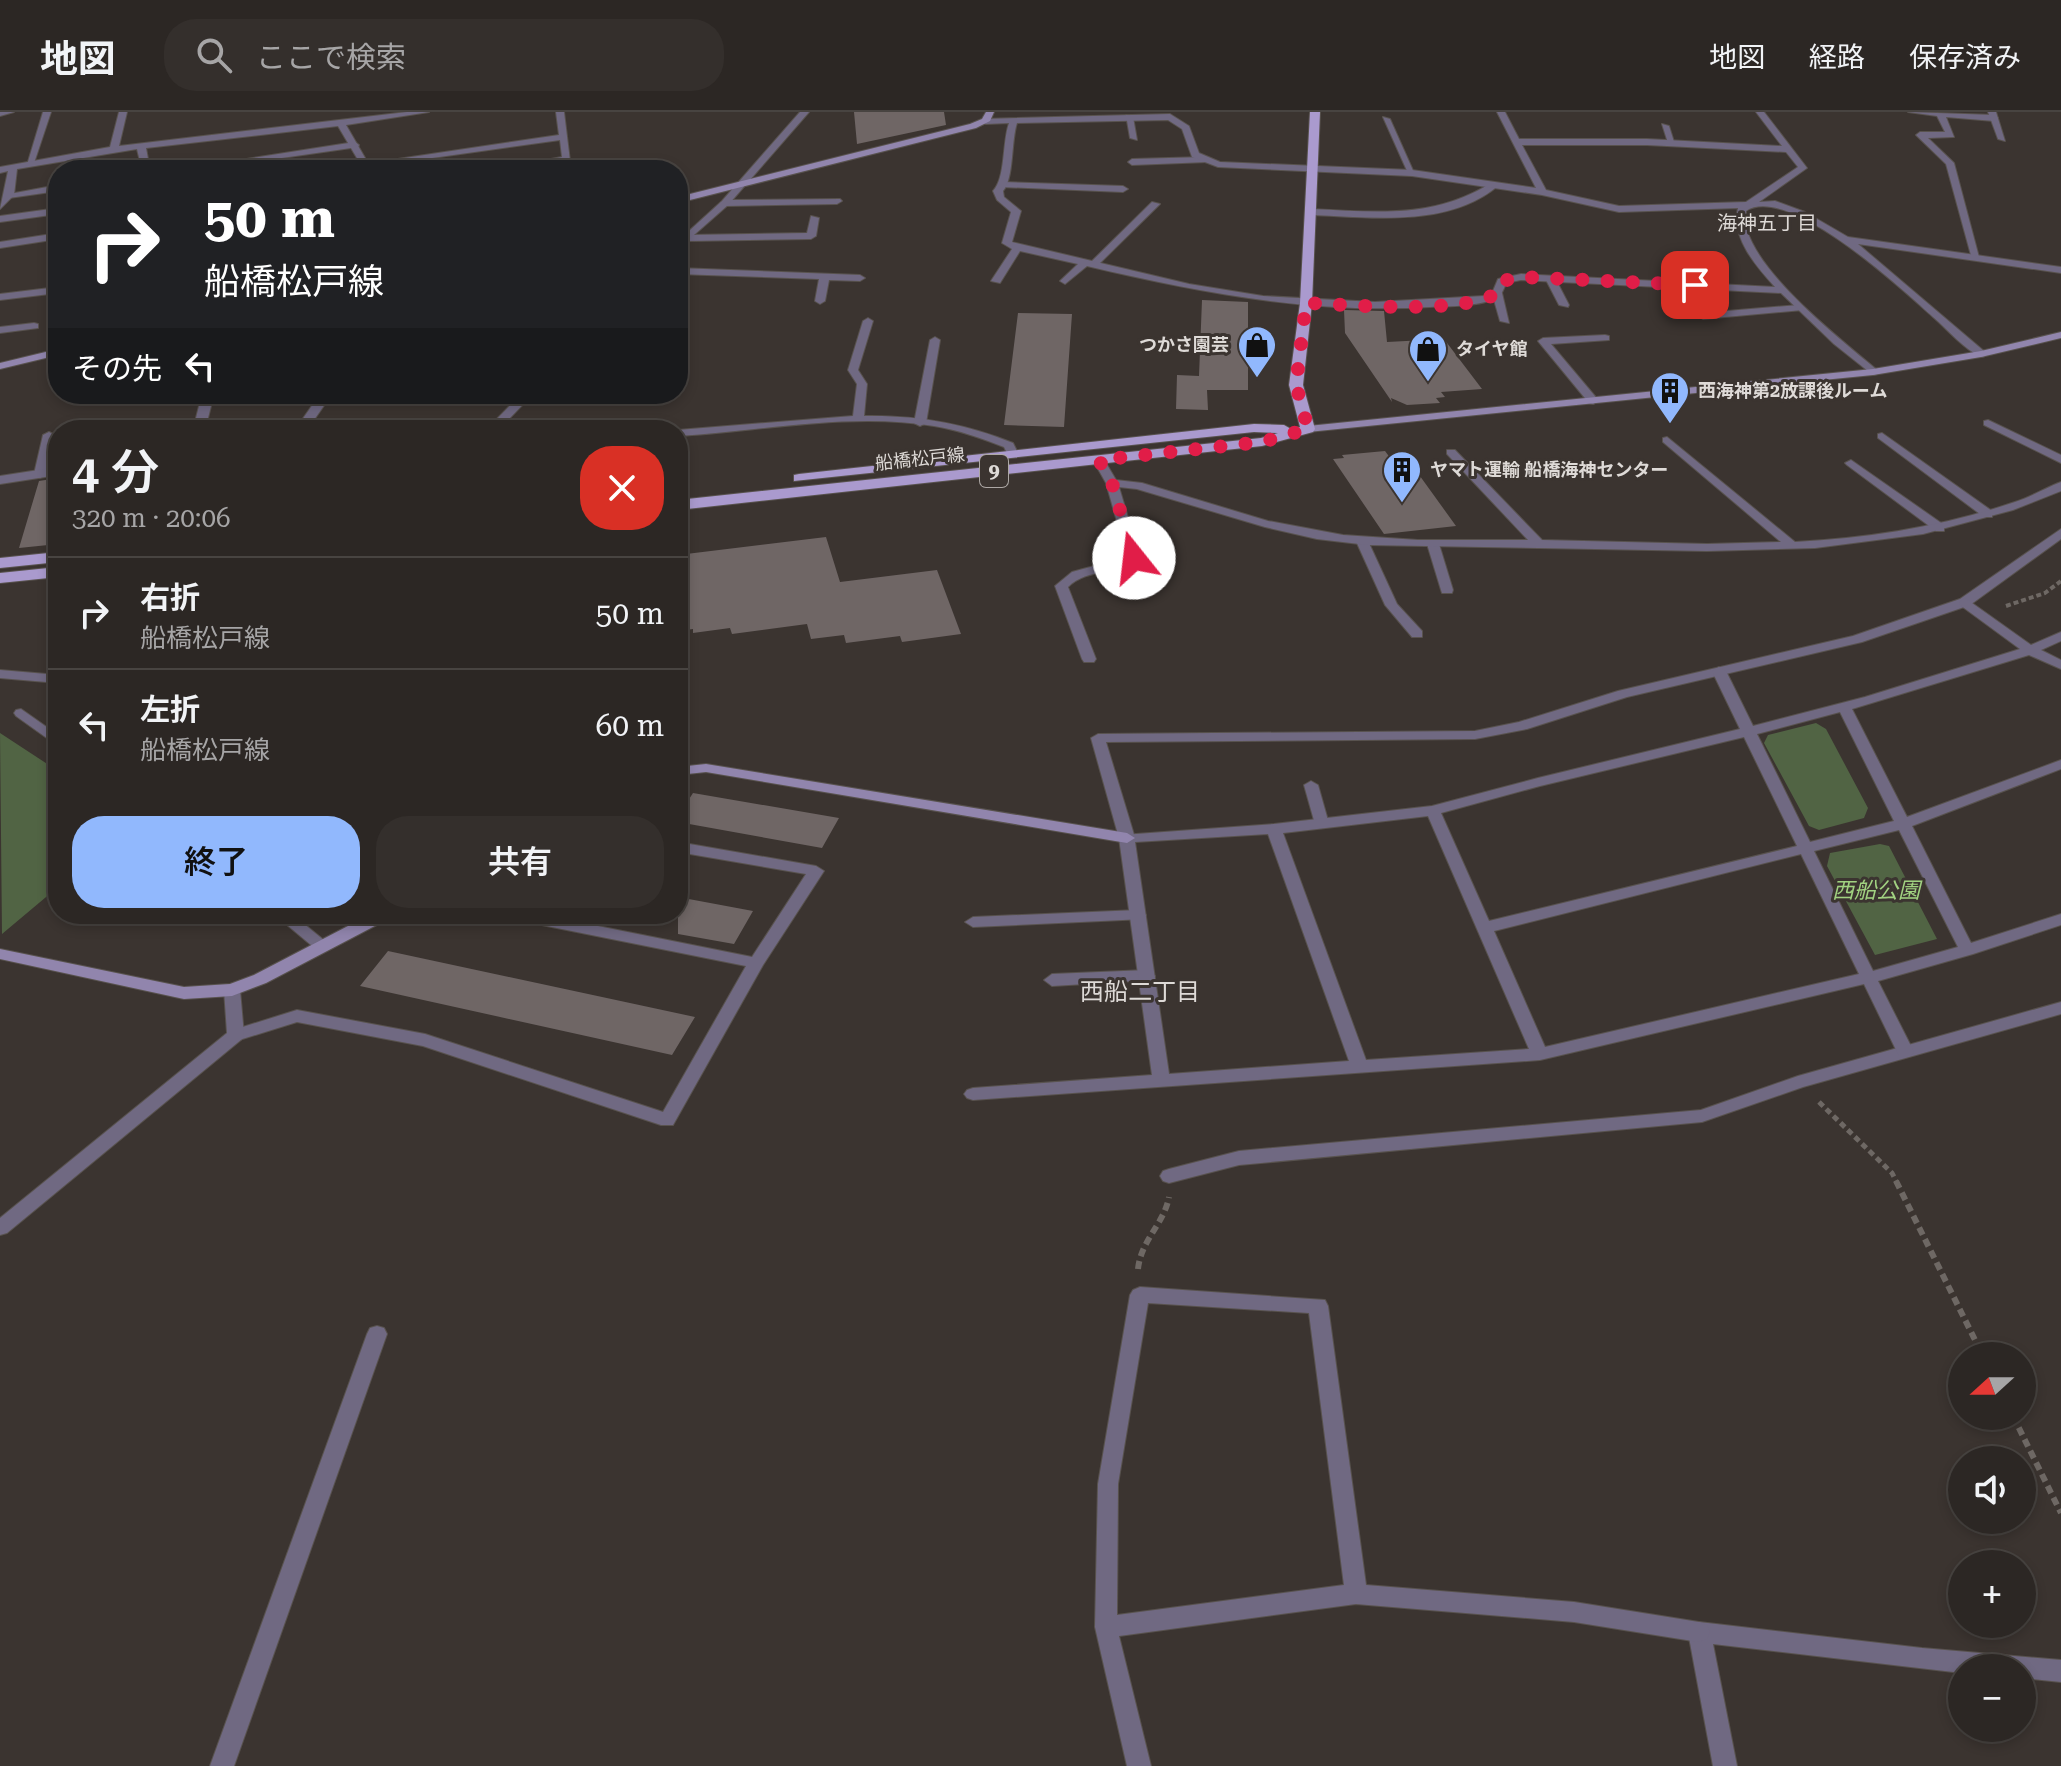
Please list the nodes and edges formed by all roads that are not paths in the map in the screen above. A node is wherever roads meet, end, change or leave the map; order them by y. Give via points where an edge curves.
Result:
1 (10, 112) edge
2 (47, 112) edge
3 (123, 112) edge
4 (425, 112) edge
5 (560, 112) edge
6 (805, 112) edge
7 (1315, 112) edge
8 (1501, 112) edge
9 (1760, 112) edge
10 (1912, 112) edge
11 (1939, 112) edge
12 (0, 113) edge
13 (1168, 114) edge
14 (1993, 115) edge
15 (988, 116) edge
16 (1129, 117) junction
17 (1386, 119) dead end
18 (1014, 120) junction
19 (342, 125) junction
20 (1665, 126) dead end
21 (562, 137) junction
22 (1134, 138) dead end
23 (2002, 139) dead end
24 (1517, 142) junction
25 (1672, 143) junction
26 (355, 145) junction
27 (141, 147) junction
28 (114, 149) junction
29 (1788, 149) junction
30 (144, 160) edge
31 (249, 160) edge
32 (362, 160) edge
33 (412, 160) edge
34 (560, 160) edge
35 (1205, 160) junction
36 (1132, 162) dead end
37 (30, 163) junction
38 (13, 167) junction
39 (0, 170) edge
40 (1313, 171) junction
41 (1412, 173) junction
42 (739, 185) junction
43 (1004, 185) junction
44 (1494, 185) junction
45 (48, 189) edge
46 (1123, 189) dead end
47 (1542, 192) junction
48 (9, 195) junction
49 (688, 198) edge
50 (837, 201) dead end
51 (725, 203) junction
52 (1749, 203) junction
53 (1155, 204) dead end
54 (0, 206) edge
55 (48, 212) edge
56 (1312, 212) junction
57 (814, 218) dead end
58 (0, 219) edge
59 (759, 236) junction
60 (48, 238) edge
61 (688, 238) joint
62 (1846, 240) junction
63 (0, 245) edge
64 (1017, 248) junction
65 (757, 252) dead end
66 (1977, 259) junction
67 (1091, 262) junction
68 (2061, 270) edge
69 (688, 271) edge
70 (825, 276) junction
71 (860, 278) dead end
72 (1550, 278) junction
73 (996, 281) dead end
74 (1065, 281) dead end
75 (1782, 290) junction
76 (48, 291) edge
77 (1497, 293) junction
78 (0, 297) edge
79 (820, 301) dead end
80 (1306, 303) junction
81 (1564, 305) dead end
82 (1799, 308) junction
83 (1703, 316) dead end
84 (868, 321) dead end
85 (1505, 321) dead end
86 (34, 326) dead end
87 (0, 330) edge
88 (2061, 335) edge
89 (1605, 338) dead end
90 (935, 340) dead end
91 (48, 354) edge
92 (1981, 354) junction
93 (0, 366) edge
94 (1873, 372) junction
95 (1593, 401) junction
96 (518, 404) edge
97 (205, 406) dead end
98 (202, 420) edge
99 (503, 420) edge
100 (858, 420) junction
101 (920, 423) junction
102 (1988, 423) dead end
103 (1308, 429) junction
104 (688, 432) edge
105 (1882, 436) dead end
106 (48, 439) edge
107 (1667, 440) dead end
108 (1451, 452) dead end
109 (1013, 455) junction
110 (1099, 460) junction
111 (2061, 460) edge
112 (1851, 463) dead end
113 (48, 473) edge
114 (40, 474) junction
115 (0, 480) edge
116 (1112, 483) junction
117 (2061, 486) edge
118 (688, 490) edge
119 (688, 504) edge
120 (1988, 514) junction
121 (1940, 528) junction
122 (2061, 533) edge
123 (1362, 541) junction
124 (1433, 544) junction
125 (1539, 544) junction
126 (1792, 545) junction
127 (48, 558) edge
128 (0, 563) edge
129 (48, 573) edge
130 (0, 578) edge
131 (1447, 590) dead end
132 (1965, 602) junction
133 (1417, 634) dead end
134 (2061, 636) edge
135 (2030, 650) junction
136 (1089, 659) dead end
137 (2061, 665) edge
138 (1719, 671) junction
139 (0, 674) edge
140 (48, 678) edge
141 (1844, 707) junction
142 (21, 713) dead end
143 (1749, 731) junction
144 (48, 734) edge
145 (2061, 764) edge
146 (688, 770) edge
147 (1311, 785) dead end
148 (1433, 811) junction
149 (1322, 824) junction
150 (1903, 824) junction
151 (1274, 829) junction
152 (1127, 838) junction
153 (1807, 848) junction
154 (688, 849) edge
155 (1138, 915) junction
156 (2061, 919) edge
157 (973, 922) dead end
158 (295, 924) edge
159 (365, 924) edge
160 (562, 924) edge
161 (1483, 928) junction
162 (323, 946) junction
163 (1967, 950) junction
164 (0, 954) edge
165 (756, 963) junction
166 (1147, 976) junction
167 (1871, 977) junction
168 (1052, 980) dead end
169 (232, 990) junction
170 (2061, 1008) edge
171 (236, 1035) junction
172 (1905, 1052) junction
173 (1540, 1054) junction
174 (1359, 1065) junction
175 (1161, 1079) junction
176 (973, 1094) dead end
177 (1169, 1176) road end
178 (0, 1228) edge
179 (377, 1334) dead end
180 (1356, 1594) junction
181 (1106, 1627) junction
182 (1699, 1632) junction
183 (2061, 1671) edge
184 (222, 1766) edge
185 (1139, 1766) edge
186 (1725, 1766) edge

1 - 12 street
2 - 37 street
3 - 28 street
4 - 19 street
5 - 21 street
6 - 42 street
7 - 40 main road
8 - 24 street
9 - 29 street
10 - 11 street
11 - 14 street
11 - 66 street via 1951,135 1920,135 1950,163
13 - 16 street
13 - 35 street via 1186,128 1195,155
14 - 23 street
15 - 18 street
15 - 42 street
16 - 18 street
16 - 22 street
17 - 41 street
18 - 43 street
19 - 26 street
19 - 27 street
20 - 25 street
21 - 33 street
21 - 34 street via 567,159
24 - 25 street
24 - 47 street
25 - 29 street
26 - 31 street
26 - 32 street
27 - 28 street
27 - 30 street
28 - 37 street
29 - 52 street via 1803,168
35 - 36 street
35 - 40 street
37 - 38 street
38 - 39 street
38 - 48 street
40 - 41 street
40 - 56 main road
41 - 44 street
42 - 49 street
42 - 51 street
43 - 46 street
43 - 64 street via 1000,198 1016,211 1007,243
44 - 47 street
44 - 56 street via 1436,213
45 - 48 street
47 - 52 street via 1619,209
48 - 54 street
50 - 51 street
51 - 61 street
52 - 62 street via 1797,211
52 - 75 street via 1738,220 1754,253
53 - 67 street
55 - 58 street
56 - 80 main road
57 - 59 street via 811,236
59 - 61 street
59 - 65 street
60 - 63 street
62 - 66 street
62 - 92 street
64 - 67 street
64 - 73 street
66 - 68 street
67 - 74 street
67 - 80 street via 1190,287
69 - 70 street
70 - 71 street
70 - 79 street
72 - 75 street
72 - 77 street via 1502,281
72 - 81 street
75 - 82 street
76 - 78 street
77 - 80 street via 1440,305
77 - 85 street
80 - 103 main road via 1296,385
82 - 83 street
82 - 94 street
84 - 100 street via 853,370 862,384
86 - 87 street
88 - 92 street
89 - 95 street via 1543,341
90 - 101 street
91 - 93 street
92 - 94 street
94 - 95 street
95 - 103 street
96 - 99 street
97 - 98 street
100 - 101 street
100 - 104 street
101 - 109 street via 995,438 1009,445
102 - 111 street
103 - 109 main road, 船橋松戸線 / 9 via 1254,428
103 - 110 main road, 船橋松戸線 / 9 via 1262,442
105 - 120 street
106 - 114 street
107 - 126 street
108 - 125 street
109 - 118 main road, 船橋松戸線 / 9
110 - 116 street
110 - 119 main road, 船橋松戸線 / 9
112 - 121 street
113 - 114 street
114 - 115 street
116 - 123 street via 1291,530
116 - 136 street via 1134,558 1078,574 1061,586
117 - 120 street
120 - 121 street
121 - 126 street via 1867,542
122 - 132 street
123 - 124 street
123 - 133 street via 1391,605
124 - 125 street
124 - 131 street
125 - 126 street via 1707,549
127 - 128 main road
129 - 130 main road
132 - 135 street
132 - 138 street via 1857,639
134 - 135 street
135 - 137 street
135 - 141 street
138 - 143 street
138 - 152 street via 1475,735 1098,738
139 - 140 street
141 - 143 street
141 - 150 street
142 - 144 street
143 - 148 street
143 - 153 street
145 - 150 street
146 - 152 street via 706,768
147 - 149 street
148 - 149 street
148 - 161 street
149 - 151 street
150 - 153 street
150 - 163 street
151 - 152 street
151 - 174 street
152 - 155 street
153 - 161 street
153 - 167 street
154 - 165 street via 816,871
155 - 157 street
155 - 166 street
156 - 163 street
158 - 162 street
159 - 162 street
160 - 165 street
161 - 173 street
162 - 169 street
163 - 167 street
164 - 169 street via 184,993
165 - 171 street via 667,1120 425,1040 297,1016
166 - 168 street
166 - 175 street
167 - 172 street
167 - 173 street
169 - 171 street
170 - 172 street
171 - 178 street
172 - 177 street via 1702,1116 1239,1158
173 - 174 street
174 - 175 street
175 - 176 street
179 - 184 street
180 - 181 street
180 - 181 street via 1318,1306 1140,1295 1108,1484
180 - 182 street via 1574,1612
181 - 185 street
182 - 183 street
182 - 186 street

